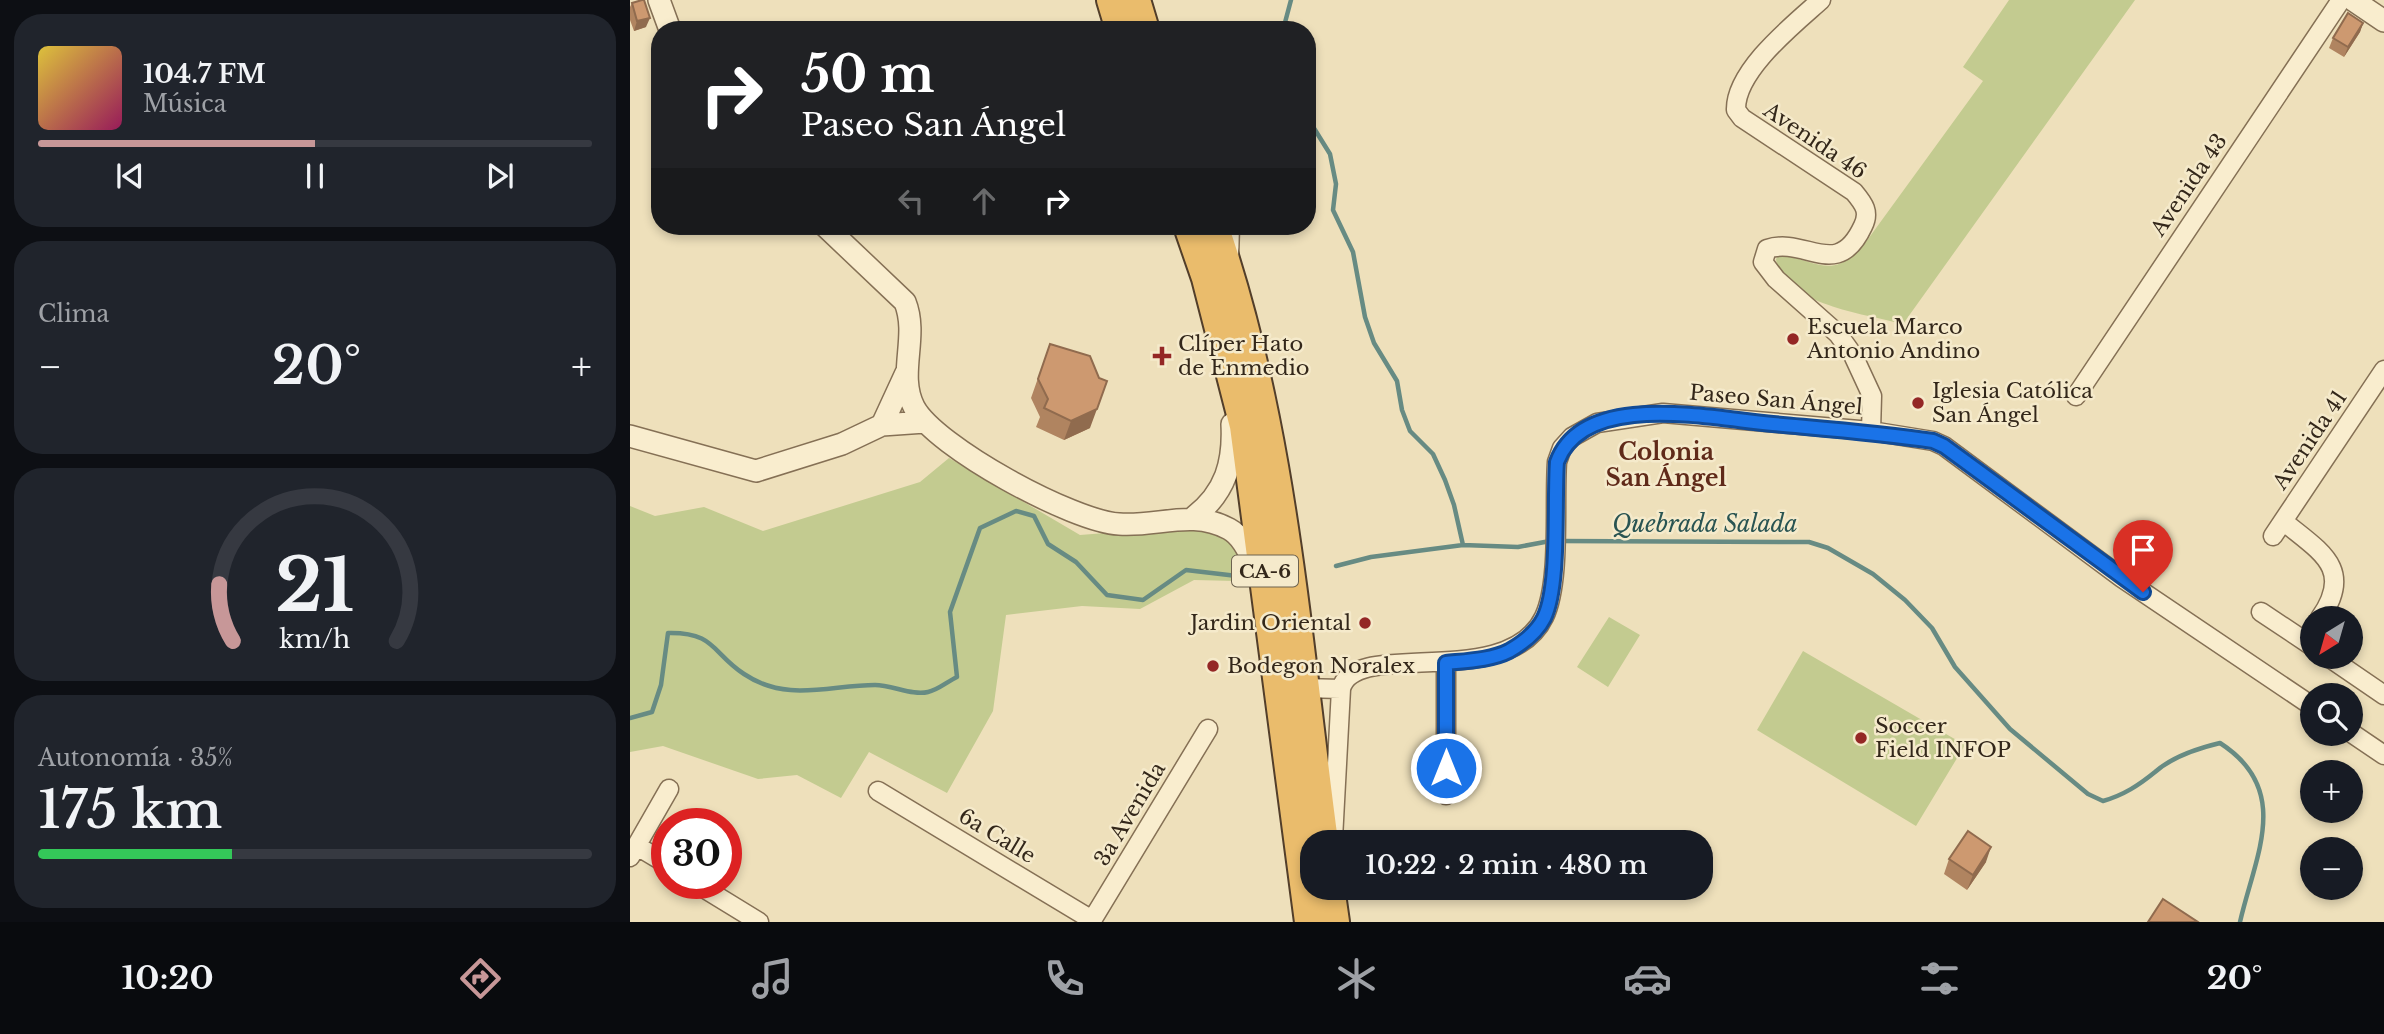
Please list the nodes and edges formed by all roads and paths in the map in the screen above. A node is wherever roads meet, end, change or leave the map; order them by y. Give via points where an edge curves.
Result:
1 (659, 0) edge
2 (1111, 0) edge
3 (1136, 0) edge
4 (1821, 0) edge
5 (2341, 0) edge
6 (2353, 0) edge
7 (667, 21) edge
8 (1117, 21) edge
9 (1142, 21) edge
10 (2384, 21) edge
11 (834, 235) edge
12 (1191, 235) edge
13 (1217, 235) edge
14 (1230, 235) edge
15 (1228, 266) junction
16 (1229, 364) junction
17 (907, 370) junction
18 (2384, 370) edge
19 (2076, 396) dead end
20 (925, 422) junction
21 (882, 425) junction
22 (1871, 431) junction
23 (630, 436) edge
24 (1194, 517) junction
25 (1266, 587) junction
26 (2326, 606) edge
27 (2261, 612) dead end
28 (2300, 634) edge
29 (1446, 663) junction
30 (2346, 669) edge
31 (1303, 688) junction
32 (1341, 689) junction
33 (2384, 695) edge
34 (2300, 698) edge
35 (1208, 729) dead end
36 (2363, 741) edge
37 (2384, 755) edge
38 (669, 789) dead end
39 (878, 791) dead end
40 (1446, 795) dead end
41 (1322, 830) edge
42 (1334, 830) edge
43 (634, 851) edge
44 (651, 858) edge
45 (722, 899) edge
46 (1332, 900) edge
47 (1092, 921) edge
48 (759, 922) edge
49 (1310, 922) edge
50 (1335, 922) edge

1 - 7 street
2 - 8 highway
3 - 9 highway
4 - 22 street, Avenida 46 via 1740,86 1736,110 1854,192 1864,204 1868,217 1857,239 1843,253 1827,256 1776,246 1767,249 1763,262 1838,334 1853,355 1872,396
5 - 19 street, Avenida 43
6 - 10 street
11 - 17 street via 905,302 911,318
12 - 16 highway, CA-6
13 - 15 highway, CA-6
14 - 15 street
15 - 31 highway, CA-6 via 1275,460
16 - 24 street via 1233,454 1217,495
16 - 25 highway, CA-6 via 1244,426
17 - 20 street via 914,407
17 - 21 street
18 - 26 street, Avenida 41 via 2278,528 2326,557 2333,567 2335,590
20 - 21 street
20 - 24 street via 1060,509 1118,524
21 - 23 street via 834,447 757,471
22 - 29 street, Paseo San Ángel via 1663,413 1597,423 1572,437 1557,462 1553,569 1546,614 1525,641 1507,652
22 - 34 street, Paseo San Ángel via 1944,446 2122,578
24 - 25 street via 1236,533
25 - 49 highway, CA-6
27 - 28 street
29 - 32 street, Paseo San Ángel via 1366,666 1346,676
29 - 40 street
30 - 33 street
31 - 32 street
31 - 41 highway, CA-6
32 - 42 street
35 - 47 street, 3a Avenida
36 - 37 street
38 - 43 street
39 - 47 street, 6a Calle
43 - 44 street
45 - 48 street
46 - 50 highway

